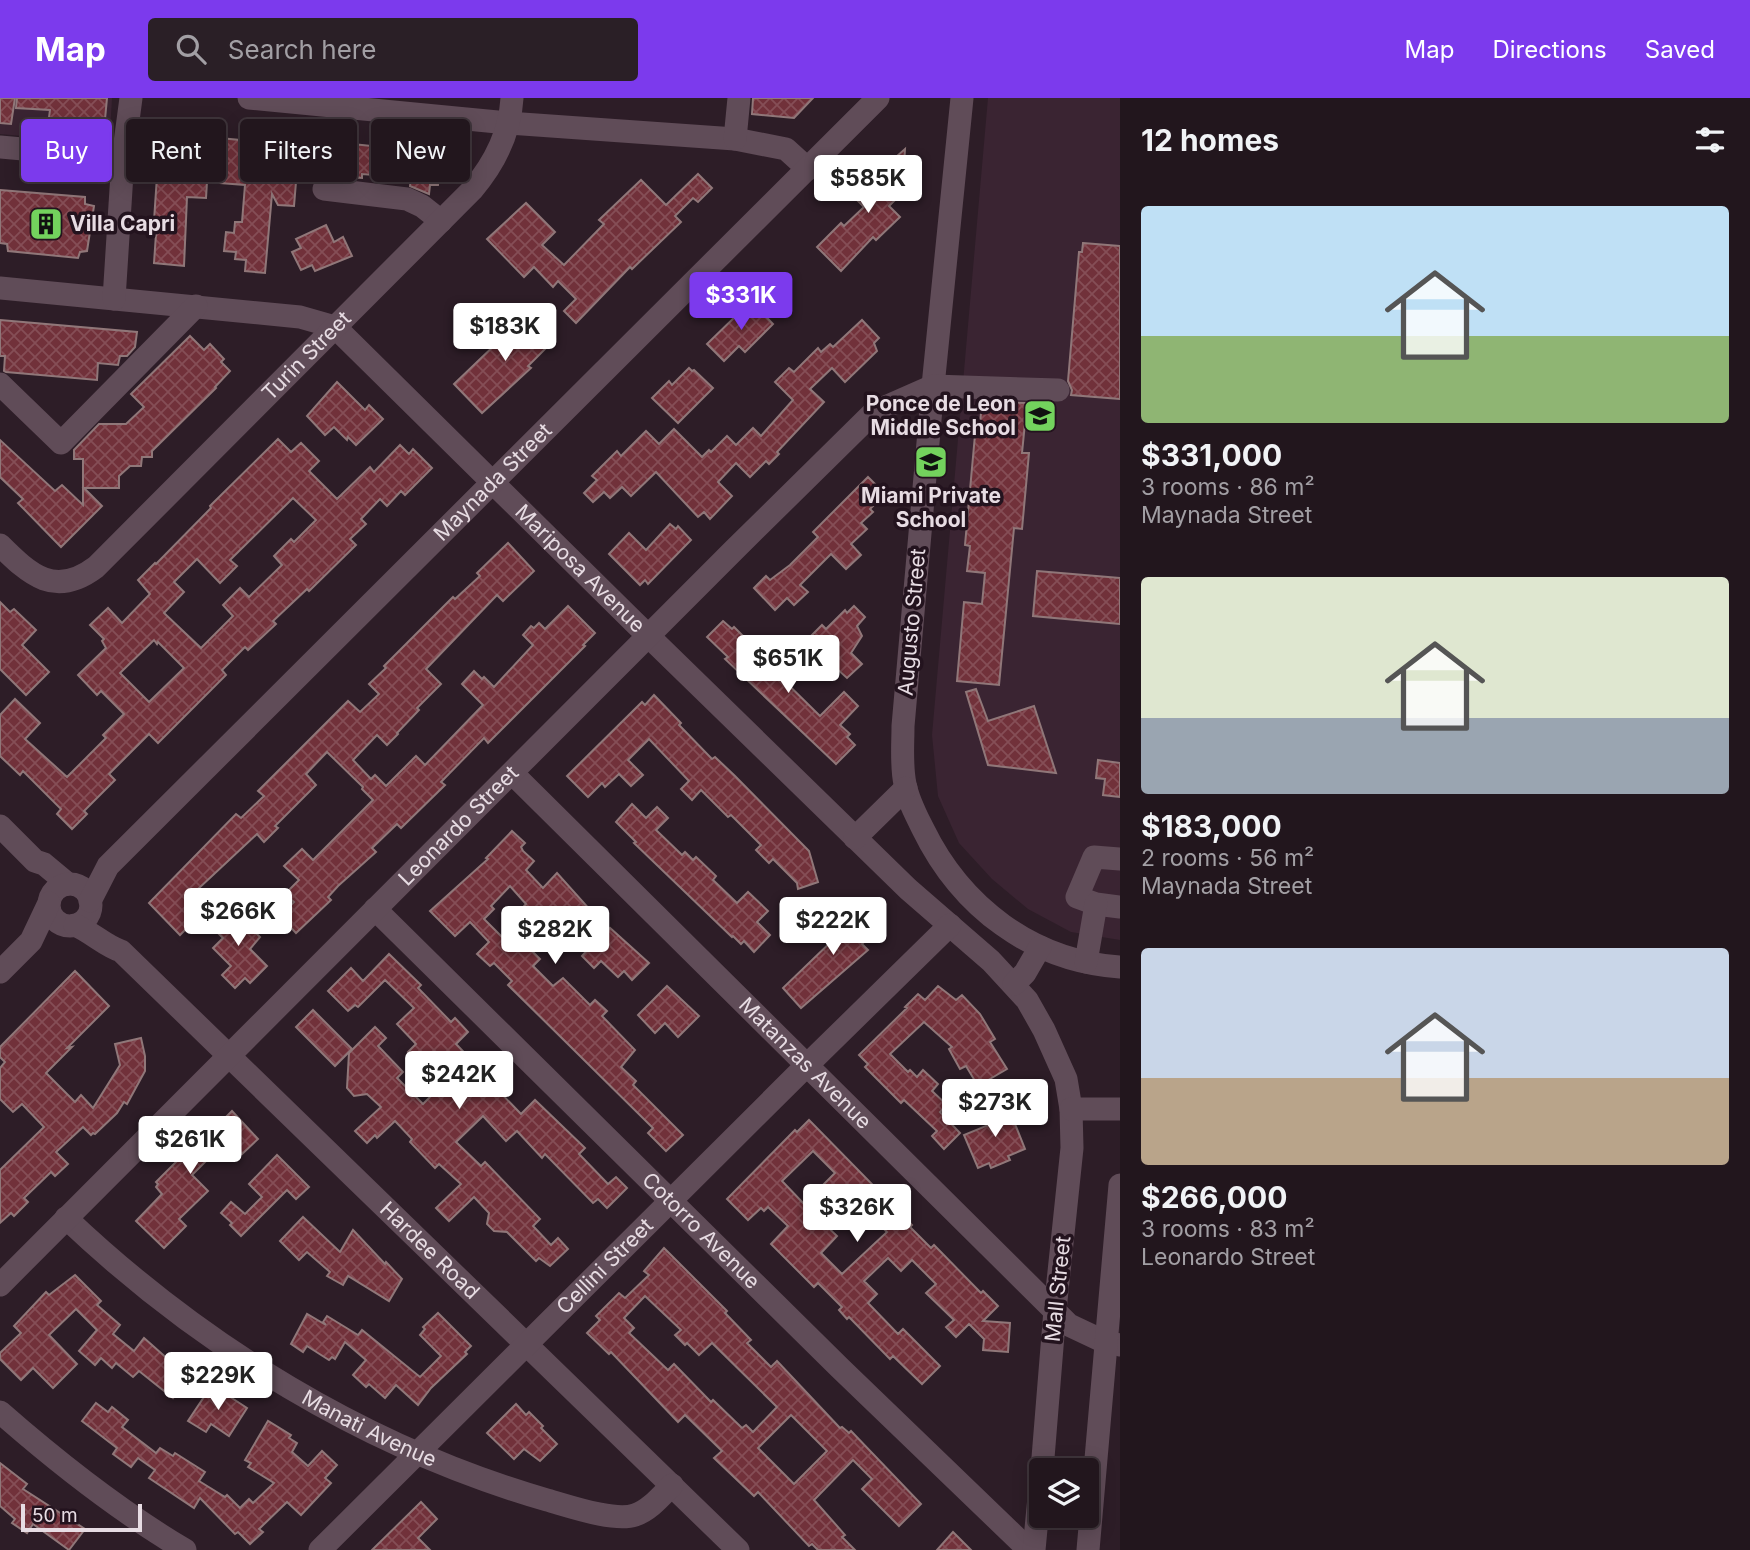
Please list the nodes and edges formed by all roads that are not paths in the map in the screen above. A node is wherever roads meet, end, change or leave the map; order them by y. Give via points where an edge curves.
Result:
1 (131, 98) edge
2 (249, 98) edge
3 (512, 98) edge
4 (739, 98) edge
5 (878, 98) edge
6 (962, 98) edge
7 (360, 103) edge
8 (456, 108) edge
9 (508, 123) junction
10 (735, 139) junction
11 (0, 147) edge
12 (123, 158) junction
13 (808, 169) junction
14 (324, 189) dead end
15 (441, 221) junction
16 (0, 288) edge
17 (114, 299) junction
18 (195, 306) junction
19 (335, 327) junction
20 (0, 384) edge
21 (933, 386) junction
22 (1058, 390) dead end
23 (491, 483) junction
24 (0, 545) edge
25 (649, 637) junction
26 (513, 774) junction
27 (906, 788) junction
28 (0, 826) edge
29 (855, 838) junction
30 (1120, 859) edge
31 (108, 866) junction
32 (60, 892) junction
33 (1096, 904) junction
34 (1120, 907) edge
35 (375, 909) junction
36 (81, 915) junction
37 (950, 925) junction
38 (31, 941) junction
39 (1031, 942) junction
40 (1086, 962) junction
41 (1120, 967) edge
42 (0, 972) edge
43 (1014, 984) junction
44 (230, 1055) junction
45 (806, 1066) junction
46 (1071, 1109) junction
47 (1120, 1109) edge
48 (1120, 1185) edge
49 (671, 1201) junction
50 (66, 1217) junction
51 (0, 1285) edge
52 (1055, 1310) junction
53 (527, 1343) junction
54 (1113, 1343) edge
55 (0, 1412) edge
56 (416, 1454) junction
57 (1043, 1458) edge
58 (672, 1485) junction
59 (1034, 1528) edge
60 (185, 1550) edge
61 (320, 1550) edge
62 (738, 1550) edge
63 (1031, 1550) edge
64 (1087, 1550) edge

1 - 12 street
2 - 7 street
3 - 9 street, Turin Street
4 - 10 street
5 - 13 street, Maynada Street
6 - 21 street, Augusto Street
7 - 8 street
8 - 9 street
9 - 10 street
9 - 15 street, Turin Street via 498,154 485,174
10 - 13 street via 786,149
11 - 12 street
12 - 17 street
13 - 23 street, Maynada Street
14 - 15 street via 407,199
15 - 19 street, Turin Street
16 - 17 street, Mariposa Avenue
17 - 18 street, Mariposa Avenue
18 - 19 street, Mariposa Avenue via 300,317
18 - 20 street via 61,443
19 - 23 street, Mariposa Avenue
19 - 24 street, Turin Street via 96,567 80,577 51,582 29,572
21 - 22 street
21 - 25 street, Leonardo Street via 874,412
21 - 27 street, Augusto Street via 903,726
23 - 25 street, Mariposa Avenue
23 - 31 street, Maynada Street
25 - 26 street, Leonardo Street
25 - 29 street, Mariposa Avenue
26 - 35 street, Leonardo Street
26 - 45 street, Matanzas Avenue
27 - 29 street
27 - 39 street, Augusto Street via 931,845 960,888
28 - 32 street via 35,861 44,864
29 - 37 street, Mariposa Avenue
30 - 33 street via 1094,857 1077,897
31 - 32 street, Maynada Street
31 - 36 street, Maynada Street
32 - 36 street via 83,888
32 - 36 street via 52,916 57,921
32 - 38 street
33 - 34 street
33 - 40 street
35 - 44 street, Leonardo Street
35 - 49 street, Cotorro Avenue
36 - 38 street
36 - 44 street, Hardee Road
37 - 43 street, Mariposa Avenue
37 - 45 street, Cellini Street
38 - 42 street
39 - 40 street, Augusto Street
39 - 43 street via 1025,973
40 - 41 street, Augusto Street
43 - 46 street, Mall Street via 1053,1050 1066,1079
44 - 50 street, Leonardo Street
44 - 53 street, Hardee Road
45 - 49 street, Cellini Street
45 - 52 street, Matanzas Avenue
46 - 47 street
46 - 52 street, Mall Street via 1072,1148
48 - 54 street
49 - 53 street, Cellini Street
49 - 63 street, Cotorro Avenue
50 - 51 street, Leonardo Street
50 - 56 street, Manati Avenue via 154,1294 248,1361 331,1411
52 - 54 street, Matanzas Avenue via 1069,1325
52 - 57 street, Mall Street
53 - 56 street, Cellini Street
53 - 58 street, Hardee Road
54 - 64 street
55 - 60 street via 117,1505
56 - 58 street, Manati Avenue via 508,1489 613,1515 639,1513
56 - 61 street, Cellini Street
58 - 62 street, Hardee Road
59 - 63 street

